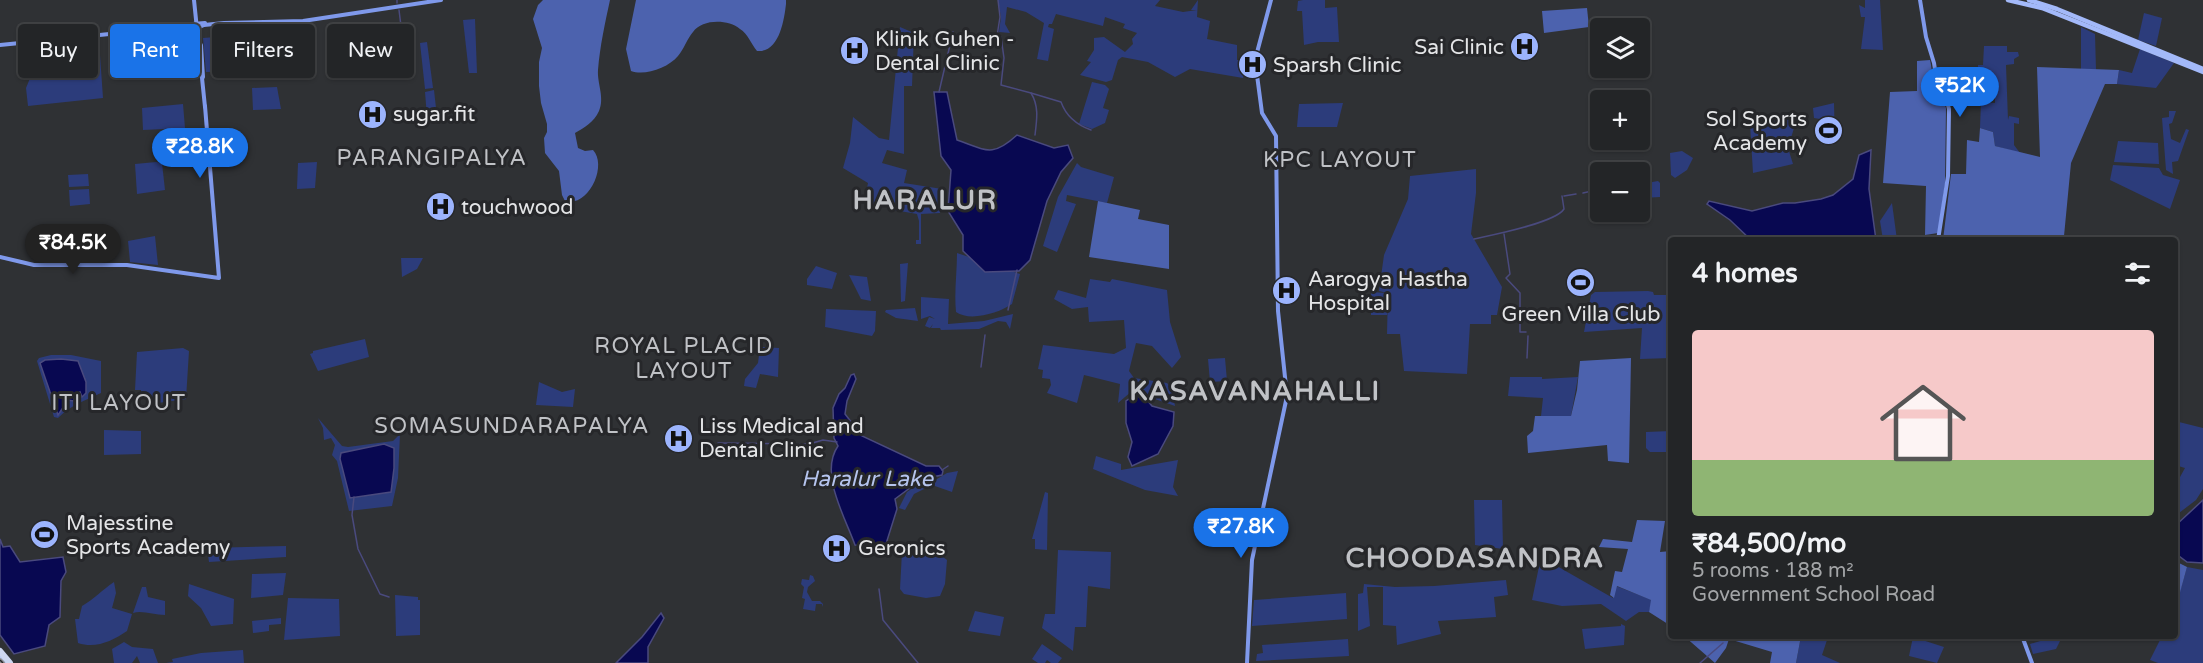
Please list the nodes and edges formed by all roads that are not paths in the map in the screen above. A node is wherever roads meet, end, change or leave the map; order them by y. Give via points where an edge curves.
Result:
1 (195, 0) edge
2 (439, 0) edge
3 (1271, 0) edge
4 (1920, 0) edge
5 (2008, 0) edge
6 (2029, 0) edge
7 (199, 24) edge
8 (200, 26) edge
9 (110, 33) edge
10 (200, 39) edge
11 (0, 44) edge
12 (2149, 49) junction
13 (2203, 71) edge
14 (1938, 237) edge
15 (0, 256) edge
16 (2023, 639) edge
17 (0, 653) edge
18 (8, 663) edge
19 (1246, 663) edge
20 (2032, 663) edge

1 - 7 main road
2 - 8 main road via 296,21
3 - 19 main road via 1255,60 1262,113 1276,136 1278,311 1287,390 1252,559
4 - 14 main road via 1937,82 1949,110 1948,176
5 - 12 main road via 2042,8
6 - 12 main road
9 - 11 main road
10 - 15 main road via 219,278 152,267 34,265
12 - 13 main road
16 - 20 main road
17 - 18 highway

